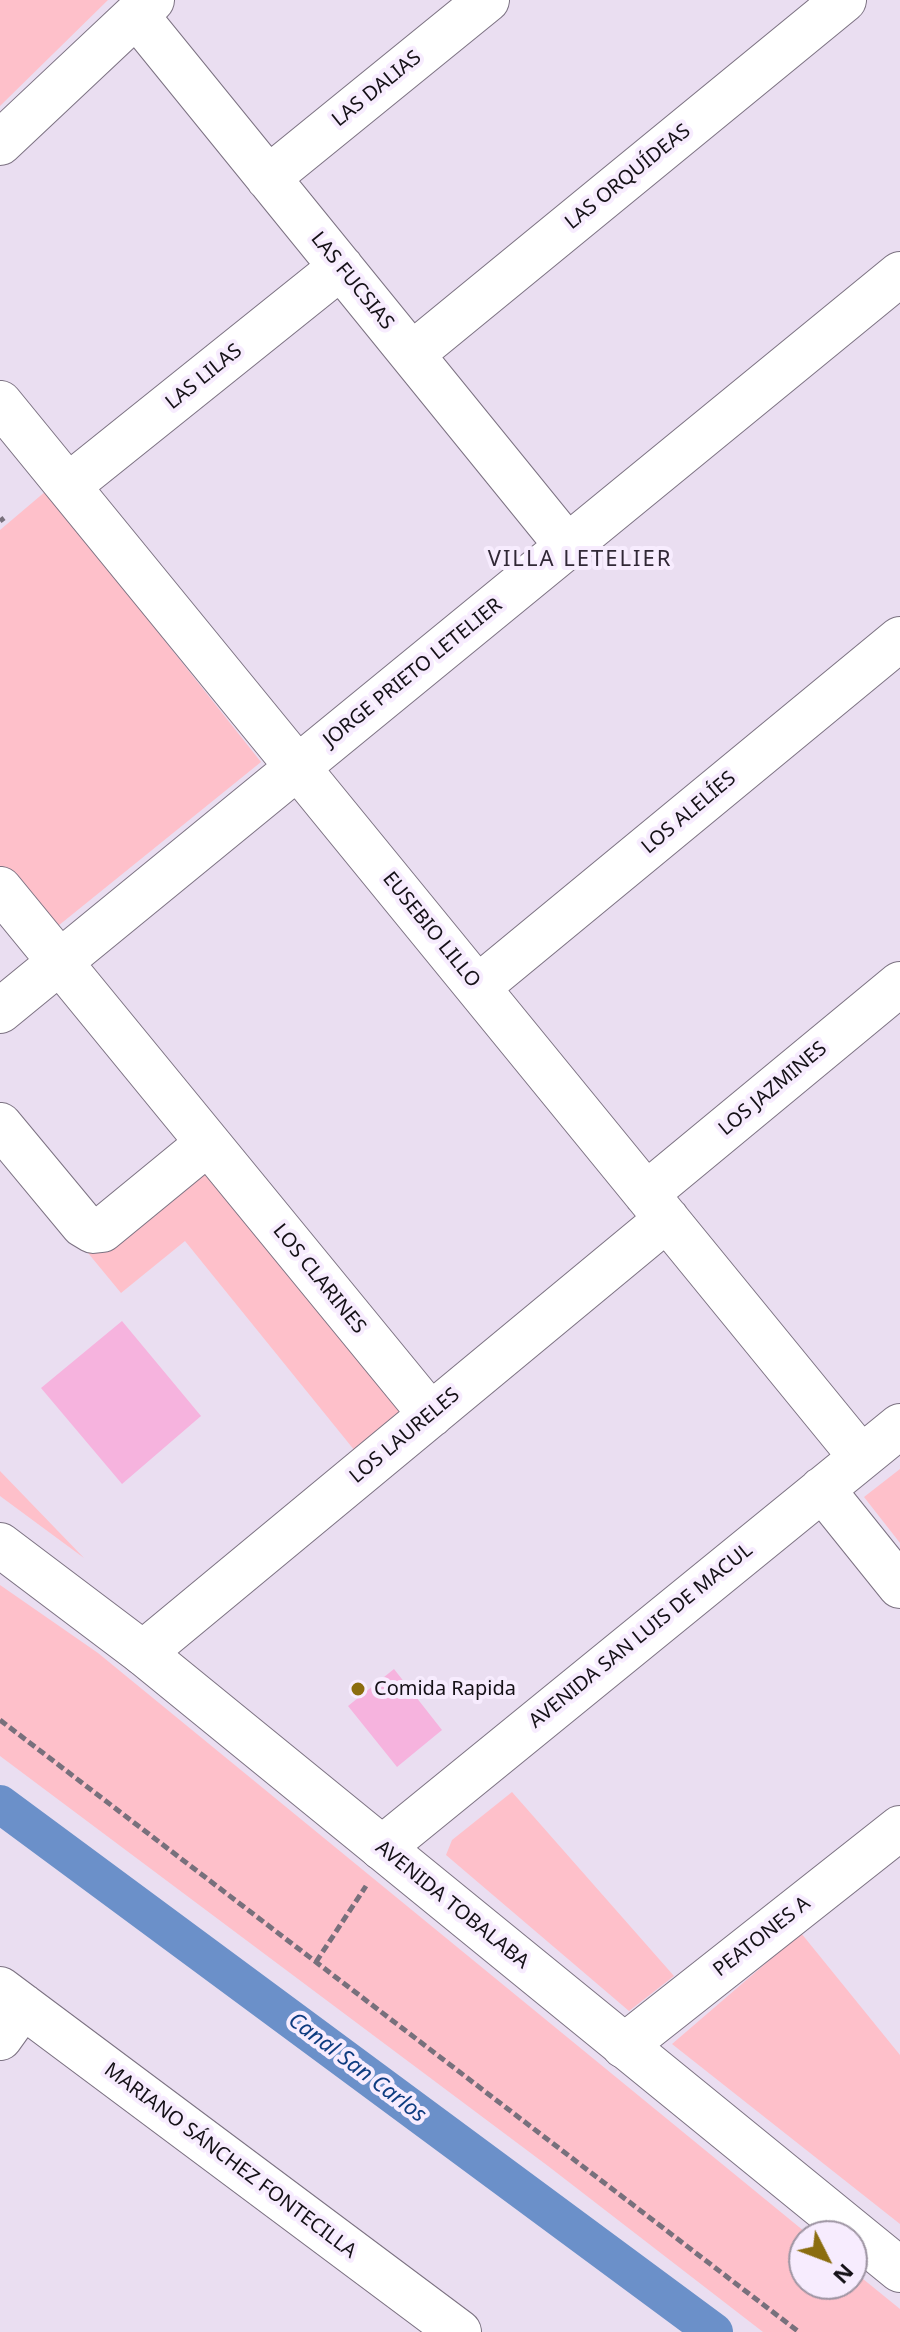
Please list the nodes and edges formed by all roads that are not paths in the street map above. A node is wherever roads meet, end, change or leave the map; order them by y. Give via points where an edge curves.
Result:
1 (487, 0) edge
2 (844, 0) edge
3 (144, 8) edge
4 (0, 143) edge
5 (268, 178) junction
6 (341, 267) junction
7 (900, 274) edge
8 (412, 354) junction
9 (0, 403) edge
10 (68, 486) junction
11 (568, 547) junction
12 (900, 639) edge
13 (298, 768) junction
14 (0, 889) edge
15 (60, 962) junction
16 (900, 984) edge
17 (478, 987) junction
18 (0, 1011) edge
19 (0, 1125) edge
20 (208, 1143) junction
21 (656, 1206) junction
22 (431, 1415) junction
23 (900, 1426) edge
24 (861, 1457) junction
25 (822, 1489) junction
26 (0, 1545) edge
27 (900, 1586) edge
28 (143, 1653) junction
29 (900, 1828) edge
30 (370, 1838) junction
31 (8, 2011) edge
32 (624, 2046) junction
33 (900, 2270) edge
34 (459, 2332) edge

1 - 5 street, LAS DALIAS
2 - 8 street, LAS ORQUÍDEAS
3 - 4 street
3 - 5 street, LAS FUCSIAS
5 - 6 street, LAS FUCSIAS
6 - 8 street, LAS FUCSIAS
6 - 10 street, LAS LILAS
7 - 11 street, JORGE PRIETO LETELIER
8 - 11 street, LAS FUCSIAS
9 - 10 street, EUSEBIO LILLO
10 - 13 street, EUSEBIO LILLO
11 - 13 street, JORGE PRIETO LETELIER
12 - 17 street, LOS ALELÍES
13 - 15 street, JORGE PRIETO LETELIER
13 - 17 street, EUSEBIO LILLO
14 - 15 street, LOS CLARINES
15 - 18 street, JORGE PRIETO LETELIER
15 - 20 street, LOS CLARINES
16 - 21 street, LOS JAZMINES
17 - 21 street, EUSEBIO LILLO
19 - 20 street via 93,1231 102,1230
20 - 22 street, LOS CLARINES
21 - 22 street, LOS LAURELES
21 - 24 street, EUSEBIO LILLO
22 - 28 street, LOS LAURELES
23 - 24 street, AVENIDA SAN LUIS DE MACUL
24 - 25 street, AVENIDA SAN LUIS DE MACUL
25 - 27 street
25 - 30 street, AVENIDA SAN LUIS DE MACUL
26 - 28 street, AVENIDA TOBALABA
28 - 30 street, AVENIDA TOBALABA
29 - 32 street, PEATONES A
30 - 32 street, AVENIDA TOBALABA
31 - 34 street, MARIANO SÁNCHEZ FONTECILLA
32 - 33 street, AVENIDA TOBALABA

